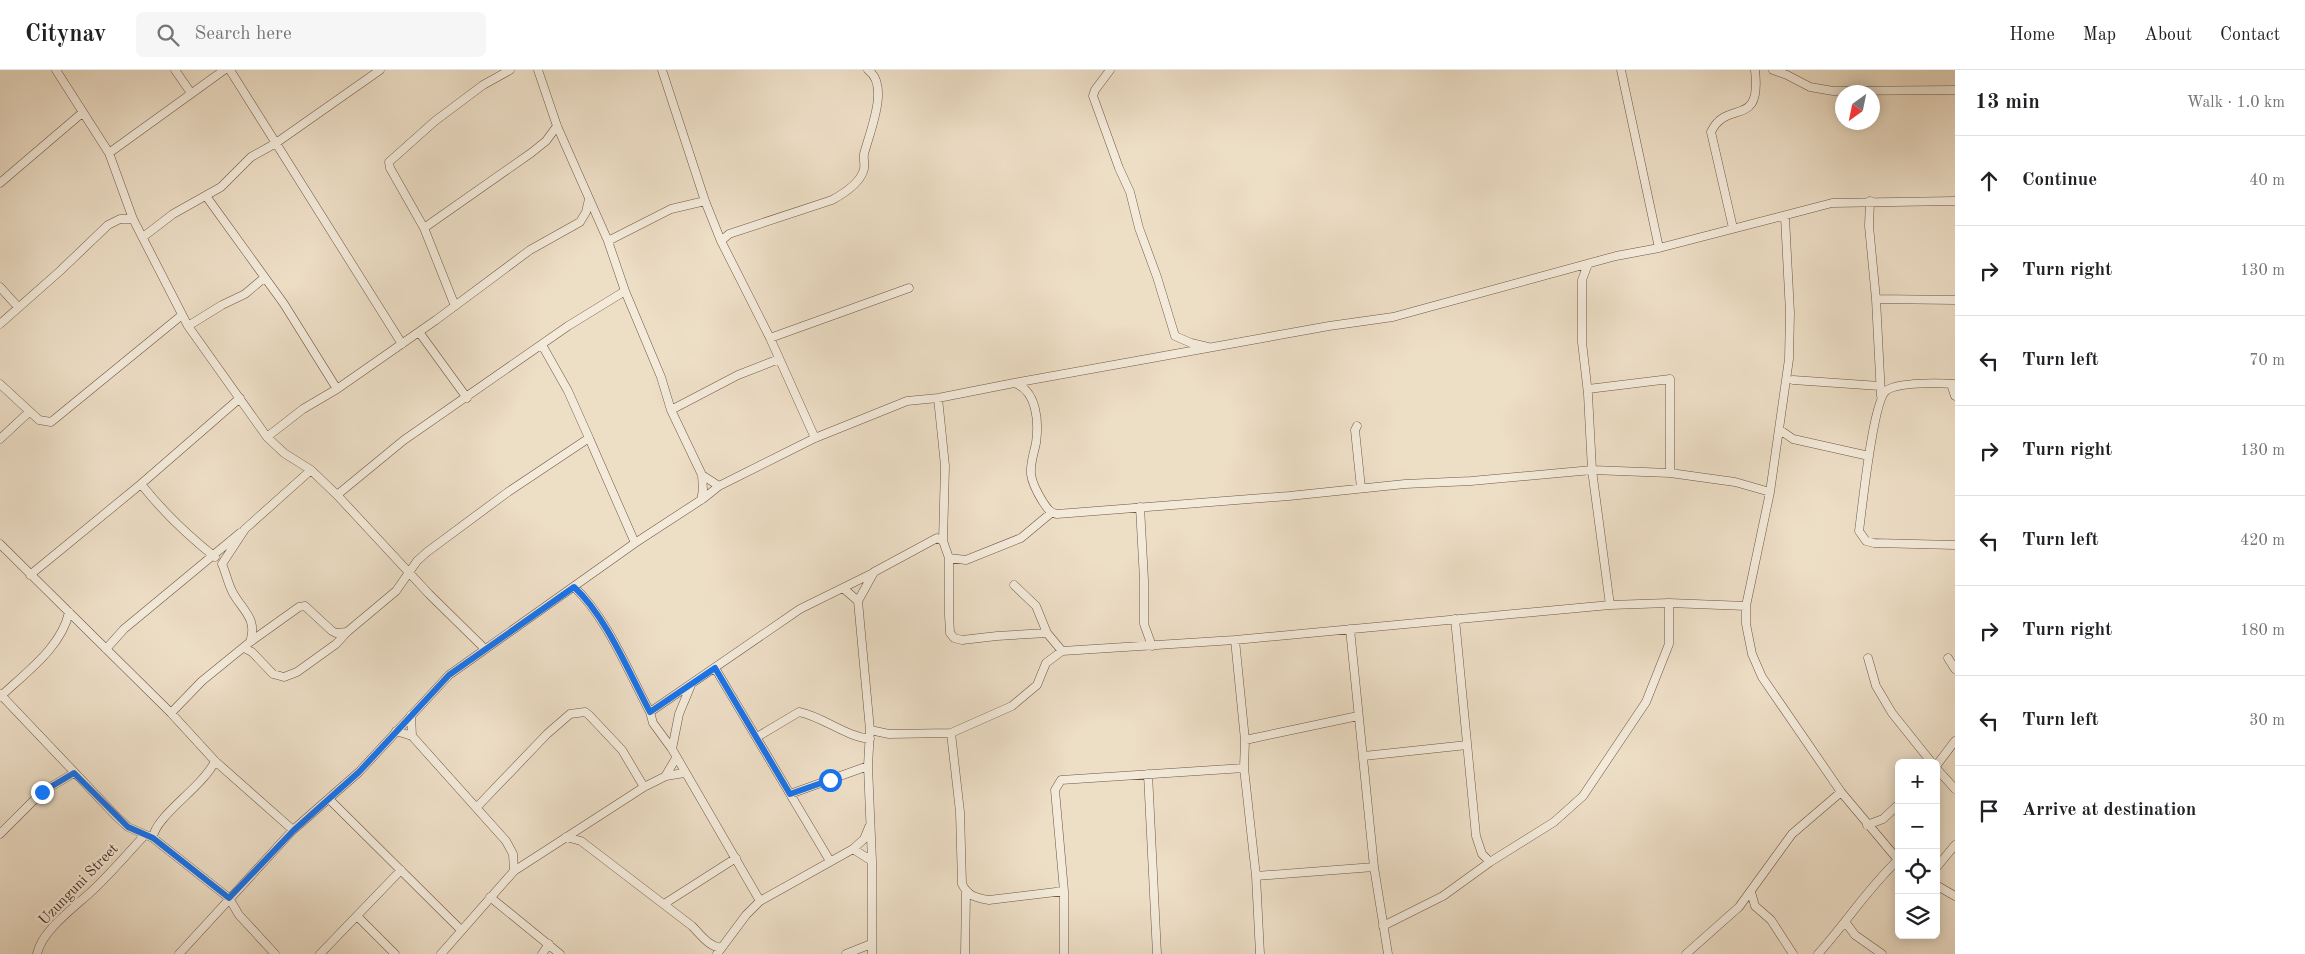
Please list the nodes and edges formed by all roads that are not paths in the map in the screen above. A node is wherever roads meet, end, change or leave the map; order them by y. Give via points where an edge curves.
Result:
1 (56, 70) edge
2 (175, 70) edge
3 (224, 70) edge
4 (230, 70) edge
5 (380, 70) edge
6 (510, 70) edge
7 (538, 70) edge
8 (662, 70) edge
9 (868, 70) edge
10 (1110, 70) edge
11 (1621, 70) edge
12 (1755, 70) edge
13 (1772, 70) edge
14 (1955, 90) edge
15 (191, 93) junction
16 (82, 113) junction
17 (557, 126) junction
18 (276, 143) junction
19 (108, 153) junction
20 (0, 183) edge
21 (206, 196) junction
22 (589, 199) junction
23 (704, 201) junction
24 (1955, 201) edge
25 (1870, 202) junction
26 (1785, 217) junction
27 (133, 219) junction
28 (424, 228) junction
29 (1733, 228) junction
30 (143, 237) junction
31 (608, 241) junction
32 (721, 241) junction
33 (1659, 248) junction
34 (1588, 264) junction
35 (264, 278) junction
36 (0, 287) edge
37 (908, 288) dead end
38 (625, 291) junction
39 (1876, 299) junction
40 (1955, 300) edge
41 (455, 306) junction
42 (18, 307) junction
43 (182, 315) junction
44 (0, 324) edge
45 (188, 326) junction
46 (419, 332) junction
47 (770, 338) junction
48 (402, 344) junction
49 (542, 345) junction
50 (1215, 348) junction
51 (779, 359) junction
52 (1794, 380) dead end
53 (1014, 383) junction
54 (0, 384) edge
55 (1953, 384) edge
56 (1880, 386) junction
57 (337, 389) junction
58 (1588, 389) junction
59 (1881, 396) junction
60 (1955, 396) edge
61 (240, 398) junction
62 (467, 398) junction
63 (938, 398) junction
64 (671, 410) junction
65 (29, 412) junction
66 (1357, 426) dead end
67 (1780, 430) junction
68 (267, 437) junction
69 (589, 438) junction
70 (815, 438) junction
71 (0, 439) edge
72 (1793, 439) junction
73 (1777, 447) junction
74 (1869, 456) junction
75 (312, 470) junction
76 (1592, 470) junction
77 (1670, 473) junction
78 (702, 475) junction
79 (141, 484) junction
80 (719, 486) junction
81 (1361, 488) junction
82 (1770, 492) junction
83 (337, 495) junction
84 (700, 500) junction
85 (1140, 507) junction
86 (1051, 513) junction
87 (245, 529) junction
88 (943, 541) junction
89 (634, 543) junction
90 (0, 544) edge
91 (1955, 545) edge
92 (213, 555) junction
93 (949, 558) junction
94 (222, 564) junction
95 (408, 572) junction
96 (874, 572) junction
97 (30, 575) junction
98 (1014, 585) dead end
99 (574, 587) junction
100 (843, 588) junction
101 (858, 601) junction
102 (1668, 604) junction
103 (1610, 605) junction
104 (1746, 606) junction
105 (69, 612) junction
106 (1455, 619) junction
107 (1350, 629) junction
108 (347, 632) junction
109 (1047, 633) junction
110 (1235, 640) junction
111 (250, 642) junction
112 (1152, 646) junction
113 (244, 648) junction
114 (484, 648) junction
115 (106, 649) junction
116 (1062, 650) junction
117 (1868, 658) dead end
118 (1948, 658) dead end
119 (715, 668) junction
120 (1955, 669) edge
121 (691, 685) junction
122 (1, 695) edge
123 (650, 712) junction
124 (171, 713) junction
125 (411, 715) junction
126 (1358, 716) junction
127 (396, 730) junction
128 (952, 733) junction
129 (870, 734) junction
130 (412, 736) junction
131 (757, 737) junction
132 (1245, 740) junction
133 (1955, 741) edge
134 (1467, 745) junction
135 (672, 749) junction
136 (1364, 756) junction
137 (676, 758) junction
138 (1929, 759) edge
139 (215, 761) junction
140 (1940, 762) edge
141 (868, 766) junction
142 (1244, 768) junction
143 (1940, 772) edge
144 (74, 773) junction
145 (684, 773) junction
146 (1148, 774) junction
147 (666, 775) junction
148 (644, 787) junction
149 (1955, 789) edge
150 (1841, 792) junction
151 (790, 794) junction
152 (329, 799) junction
153 (477, 807) junction
154 (1895, 808) edge
155 (1883, 819) junction
156 (1867, 825) junction
157 (869, 826) junction
158 (581, 827) junction
159 (294, 830) junction
160 (0, 834) edge
161 (1877, 835) junction
162 (144, 836) junction
163 (566, 837) junction
164 (153, 838) junction
165 (580, 841) junction
166 (1955, 845) edge
167 (853, 849) junction
168 (1895, 856) edge
169 (736, 858) junction
170 (830, 860) junction
171 (872, 861) junction
172 (1490, 862) junction
173 (1895, 863) edge
174 (1940, 863) edge
175 (1374, 867) junction
176 (401, 870) junction
177 (514, 870) junction
178 (1256, 876) junction
179 (1940, 888) edge
180 (1064, 891) junction
181 (966, 892) junction
182 (1751, 892) junction
183 (1955, 896) edge
184 (490, 897) junction
185 (229, 898) junction
186 (760, 901) junction
187 (664, 904) junction
188 (1755, 906) junction
189 (1739, 907) junction
190 (357, 916) junction
191 (1846, 923) junction
192 (1383, 926) junction
193 (461, 930) junction
194 (549, 944) junction
195 (871, 944) junction
196 (719, 951) edge
197 (37, 954) edge
198 (180, 954) edge
199 (275, 954) edge
200 (320, 954) edge
201 (396, 954) edge
202 (440, 954) edge
203 (542, 954) edge
204 (560, 954) edge
205 (846, 954) edge
206 (872, 954) edge
207 (965, 954) edge
208 (1064, 954) edge
209 (1157, 954) edge
210 (1260, 954) edge
211 (1388, 954) edge
212 (1686, 954) edge
213 (1793, 954) edge
214 (1818, 954) edge
215 (1882, 954) edge

1 - 16 street
2 - 15 street
3 - 15 street
4 - 18 street
5 - 18 street
6 - 28 street via 441,116 389,162
7 - 17 street
8 - 23 street
9 - 32 street via 876,75 879,87 863,158 864,171 860,177 832,200 728,234
10 - 50 street via 1093,96 1130,192 1175,336
11 - 33 street
12 - 29 street via 1756,95 1752,105 1721,118 1711,132
13 - 14 street via 1810,87 1834,91
15 - 19 street
16 - 19 street
16 - 20 street
17 - 22 street
17 - 28 street via 531,153
18 - 21 street via 251,157
18 - 48 street
19 - 27 street
21 - 30 street via 173,214
21 - 35 street
22 - 31 street
22 - 41 street via 580,222 530,250
23 - 31 street via 671,209
23 - 32 street
24 - 25 street
25 - 26 street via 1832,203
25 - 39 street
26 - 29 street
26 - 67 street via 1790,360
27 - 30 street
27 - 42 street via 120,219 108,225
28 - 41 street
29 - 33 street
30 - 43 street
31 - 38 street
32 - 47 street
33 - 34 street
34 - 50 street via 1404,315
34 - 58 street via 1581,294 1582,342
35 - 45 street via 245,294
35 - 57 street
36 - 42 street
37 - 47 street
38 - 49 street
38 - 64 street via 661,377
39 - 40 street
39 - 56 street
41 - 46 street
42 - 44 street
43 - 45 street
43 - 65 street via 51,422 39,420
45 - 61 street
46 - 48 street
46 - 62 street
47 - 51 street
48 - 57 street
49 - 62 street
49 - 69 street
50 - 53 street
51 - 64 street
51 - 70 street
52 - 56 street
53 - 63 street
53 - 86 street via 1028,391 1032,400 1036,440 1031,476
54 - 65 street
55 - 59 street via 1900,386 1888,389
55 - 60 street
56 - 59 street
57 - 68 street via 303,409
58 - 76 street
58 - 77 street via 1670,380
59 - 74 street
61 - 68 street
61 - 79 street
62 - 83 street via 404,440
63 - 70 street via 907,401
63 - 88 street via 945,466
64 - 78 street
65 - 71 street
66 - 81 street
67 - 72 street
67 - 73 street
68 - 75 street via 284,453
69 - 89 street
69 - 95 street via 508,492 427,552
70 - 80 street
72 - 73 street
72 - 74 street
73 - 82 street
74 - 91 street via 1861,535 1874,543
75 - 83 street
75 - 87 street
76 - 77 street
76 - 81 street
76 - 103 street
77 - 82 street via 1735,482
78 - 80 street
78 - 84 street
79 - 92 street via 167,516
79 - 97 street
80 - 84 street
81 - 85 street
82 - 104 street
83 - 95 street
84 - 89 street
85 - 86 street
85 - 112 street via 1144,624
86 - 93 street via 1021,538 966,560
87 - 92 street
87 - 94 street
88 - 93 street
88 - 96 street via 937,538
89 - 99 street
90 - 97 street
92 - 94 street
92 - 115 street via 124,628
93 - 109 street via 950,633 954,638
94 - 111 street via 233,593 252,622
95 - 108 street via 396,591
95 - 114 street
96 - 100 street
96 - 101 street
97 - 105 street
98 - 109 street via 1036,606
99 - 114 street
99 - 123 street via 600,619
100 - 101 street
100 - 119 street via 800,609
101 - 129 street
102 - 103 street
102 - 104 street
102 - 172 street via 1669,644 1646,702 1594,780 1575,805 1554,822
103 - 106 street
104 - 150 street via 1752,654 1762,677
105 - 115 street
105 - 122 street via 67,622 40,661
106 - 107 street
106 - 134 street
107 - 110 street
107 - 126 street
108 - 111 street via 332,631 306,606 299,607
108 - 113 street via 308,666 284,676 272,674 252,652
109 - 116 street
110 - 112 street
110 - 132 street
111 - 113 street
112 - 116 street
113 - 124 street via 202,681
114 - 125 street via 449,675
115 - 124 street
116 - 128 street via 1046,663 1037,685 1012,706
117 - 138 street via 1876,686 1892,714
118 - 120 street
119 - 121 street
119 - 131 street
121 - 123 street
121 - 135 street via 679,714
122 - 144 street
123 - 135 street via 653,723
124 - 139 street
125 - 127 street
125 - 130 street
126 - 132 street
126 - 136 street
127 - 130 street
127 - 152 street via 359,772
128 - 129 street
128 - 181 street via 962,884
129 - 131 street via 848,733 818,717 799,712
129 - 141 street
130 - 153 street
131 - 151 street
132 - 142 street
133 - 140 street
134 - 136 street
134 - 172 street via 1478,848
135 - 137 street
136 - 175 street
137 - 145 street
137 - 147 street
139 - 159 street
139 - 164 street via 190,794 158,823
141 - 151 street
141 - 157 street
142 - 146 street
142 - 178 street
143 - 149 street
144 - 160 street via 42,792
144 - 162 street via 122,822
145 - 147 street
145 - 169 street
146 - 180 street via 1069,778 1057,784
146 - 209 street
147 - 148 street
148 - 153 street via 622,750 589,715 576,712 547,734
148 - 158 street
150 - 156 street
150 - 182 street via 1792,834
151 - 170 street
152 - 159 street
152 - 176 street
153 - 177 street via 506,841 513,854
154 - 155 street
155 - 156 street
155 - 161 street
156 - 161 street
157 - 167 street via 864,839
157 - 171 street
158 - 163 street
158 - 165 street
159 - 185 street
161 - 168 street
162 - 164 street
162 - 197 street, Uzunguni Street via 50,932
163 - 165 street
163 - 177 street
164 - 185 street
165 - 187 street
166 - 174 street
167 - 170 street
167 - 171 street
169 - 186 street
169 - 187 street
170 - 186 street
171 - 195 street
172 - 192 street via 1442,896
173 - 191 street via 1880,877
175 - 178 street
175 - 192 street
176 - 190 street
176 - 193 street
177 - 184 street
178 - 210 street
179 - 183 street
180 - 181 street via 989,900
180 - 208 street
181 - 207 street
182 - 188 street
182 - 189 street
184 - 193 street
184 - 194 street
185 - 198 street
185 - 199 street
186 - 196 street
187 - 196 street
188 - 189 street
188 - 213 street via 1772,920
189 - 212 street
190 - 200 street
190 - 201 street
191 - 214 street
191 - 215 street via 1855,935
192 - 211 street
193 - 202 street
194 - 203 street
194 - 204 street
195 - 205 street
195 - 206 street

